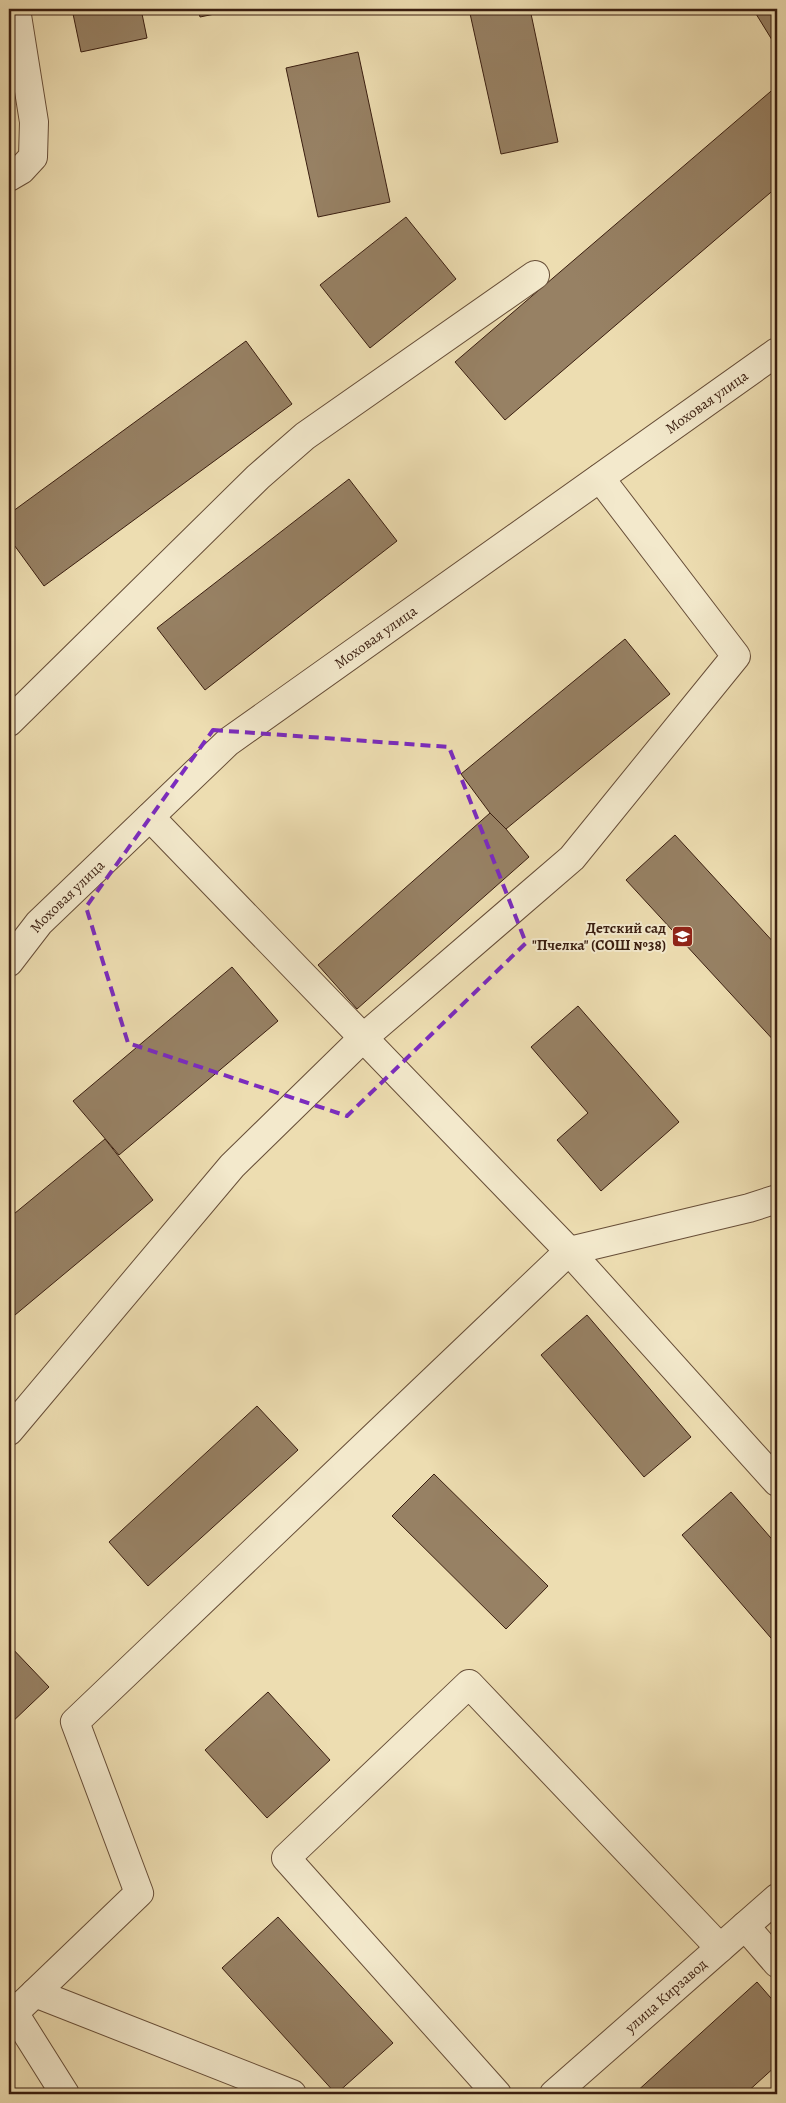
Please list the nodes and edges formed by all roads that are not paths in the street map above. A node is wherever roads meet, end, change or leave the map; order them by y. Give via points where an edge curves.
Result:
1 (16, 9) edge
2 (9, 177) edge
3 (534, 275) dead end
4 (777, 352) edge
5 (600, 478) junction
6 (9, 722) edge
7 (150, 817) junction
8 (9, 962) edge
9 (363, 1038) junction
10 (777, 1199) edge
11 (569, 1250) junction
12 (9, 1431) edge
13 (777, 1482) edge
14 (777, 1898) edge
15 (745, 1926) junction
16 (720, 1948) junction
17 (777, 1963) edge
18 (35, 1993) junction
19 (11, 2009) edge
20 (65, 2094) edge
21 (292, 2094) edge
22 (497, 2094) edge
23 (554, 2094) edge

1 - 2 street via 34,122 33,157
3 - 6 street via 305,436 258,477
4 - 5 street, Моховая улица
5 - 7 street, Моховая улица via 228,742
5 - 9 street via 736,656 572,858
7 - 8 street, Моховая улица via 39,923
7 - 9 street
9 - 11 street
9 - 12 street via 232,1166
10 - 11 street
11 - 13 street
11 - 18 street via 75,1722 139,1893
14 - 15 street, улица Кирзавод
15 - 16 street, улица Кирзавод
15 - 17 street
16 - 22 street via 469,1684 286,1858
16 - 23 street, улица Кирзавод
18 - 19 street
18 - 21 street
19 - 20 street

